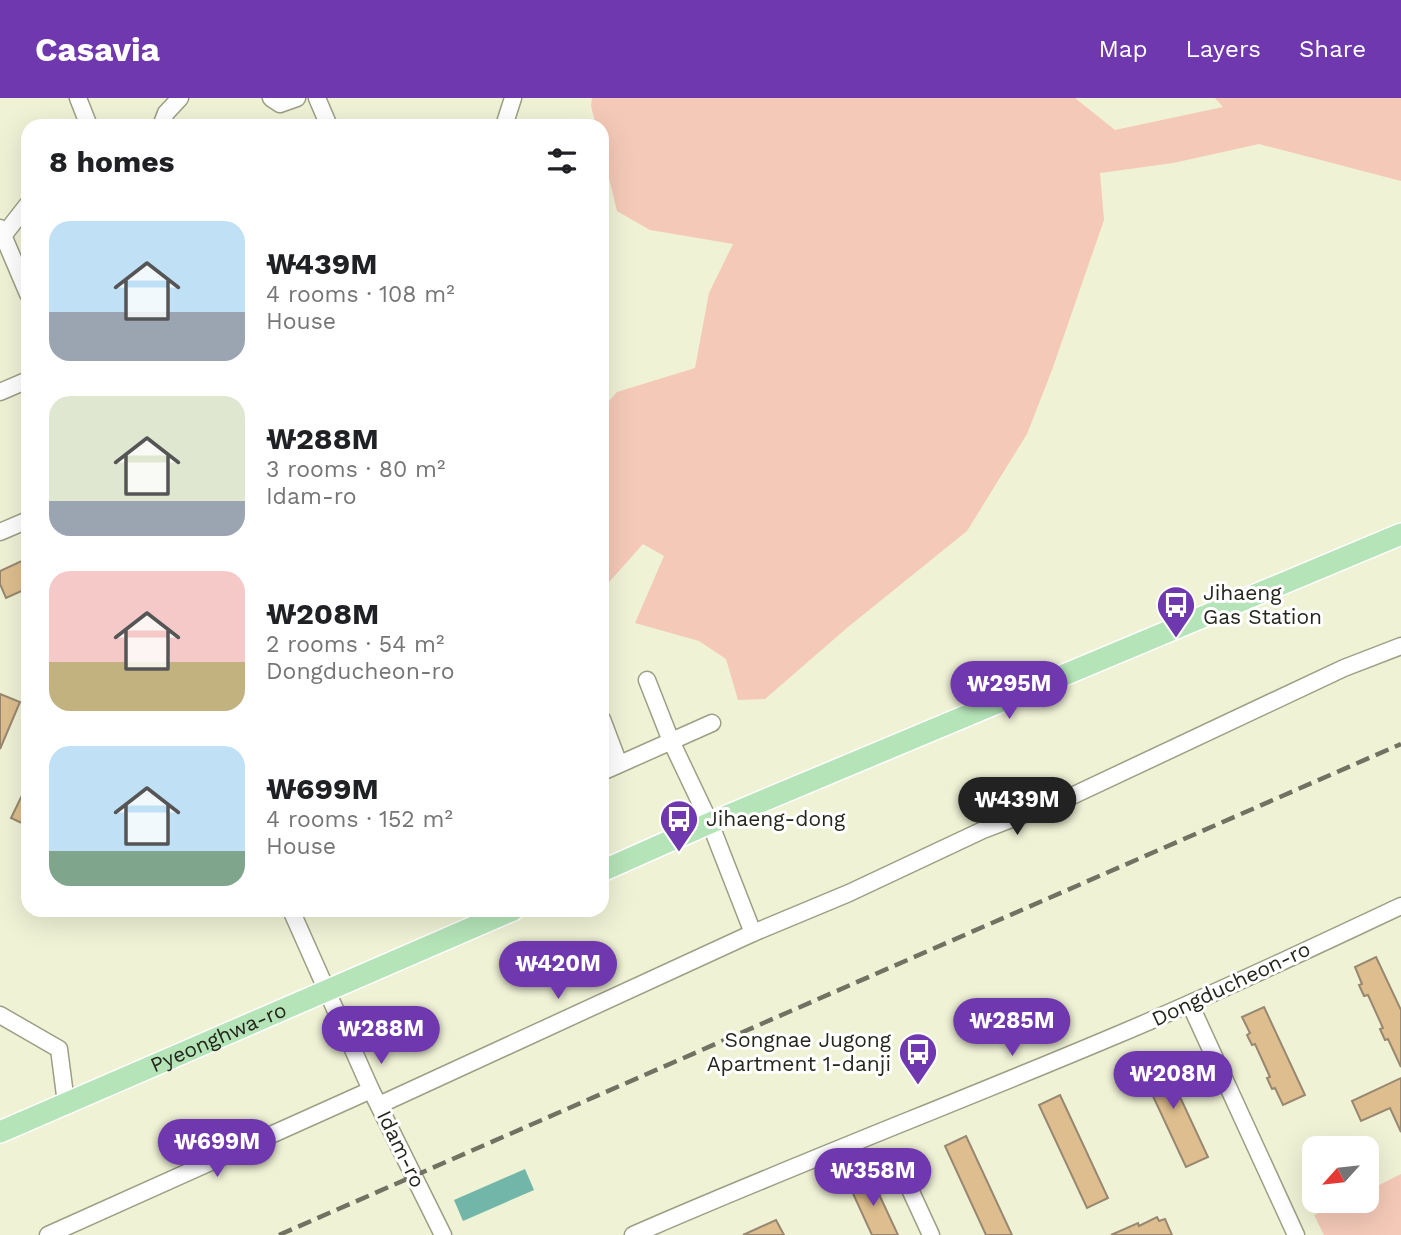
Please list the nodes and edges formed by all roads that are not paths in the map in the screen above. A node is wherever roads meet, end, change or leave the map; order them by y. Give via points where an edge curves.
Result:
1 (78, 98) edge
2 (180, 98) edge
3 (271, 98) edge
4 (297, 98) edge
5 (317, 98) edge
6 (513, 98) edge
7 (86, 119) edge
8 (164, 119) edge
9 (326, 119) edge
10 (507, 119) edge
11 (21, 212) edge
12 (2, 232) edge
13 (21, 277) edge
14 (21, 383) edge
15 (0, 393) edge
16 (21, 523) edge
17 (0, 532) edge
18 (1401, 534) edge
19 (1401, 646) edge
20 (647, 680) dead end
21 (712, 723) dead end
22 (609, 738) edge
23 (671, 741) junction
24 (619, 764) junction
25 (609, 769) edge
26 (710, 823) junction
27 (609, 868) edge
28 (1401, 906) edge
29 (294, 917) edge
30 (496, 917) edge
31 (754, 933) junction
32 (326, 989) junction
33 (1191, 1004) junction
34 (0, 1015) edge
35 (375, 1097) junction
36 (66, 1103) junction
37 (0, 1132) edge
38 (907, 1183) dead end
39 (48, 1235) edge
40 (443, 1235) edge
41 (633, 1235) edge
42 (931, 1235) edge
43 (1296, 1235) edge

1 - 7 street
2 - 8 street
3 - 4 street via 279,104
5 - 9 street
6 - 10 street
11 - 12 street
12 - 13 street
14 - 15 street
16 - 17 street
18 - 26 main road
19 - 31 street via 1344,668 1074,795 983,830
20 - 23 street
21 - 23 street
22 - 24 street
23 - 24 street
23 - 26 street
24 - 25 street
26 - 27 main road
26 - 31 street
28 - 33 street, Dongducheon-ro
29 - 32 street, Idam-ro
30 - 32 main road, Pyeonghwa-ro
31 - 35 street
32 - 35 street, Idam-ro
32 - 36 main road, Pyeonghwa-ro
33 - 41 street, Dongducheon-ro
33 - 43 street
34 - 36 street via 59,1049
35 - 39 street
35 - 40 street, Idam-ro
36 - 37 main road, Pyeonghwa-ro
38 - 42 street

